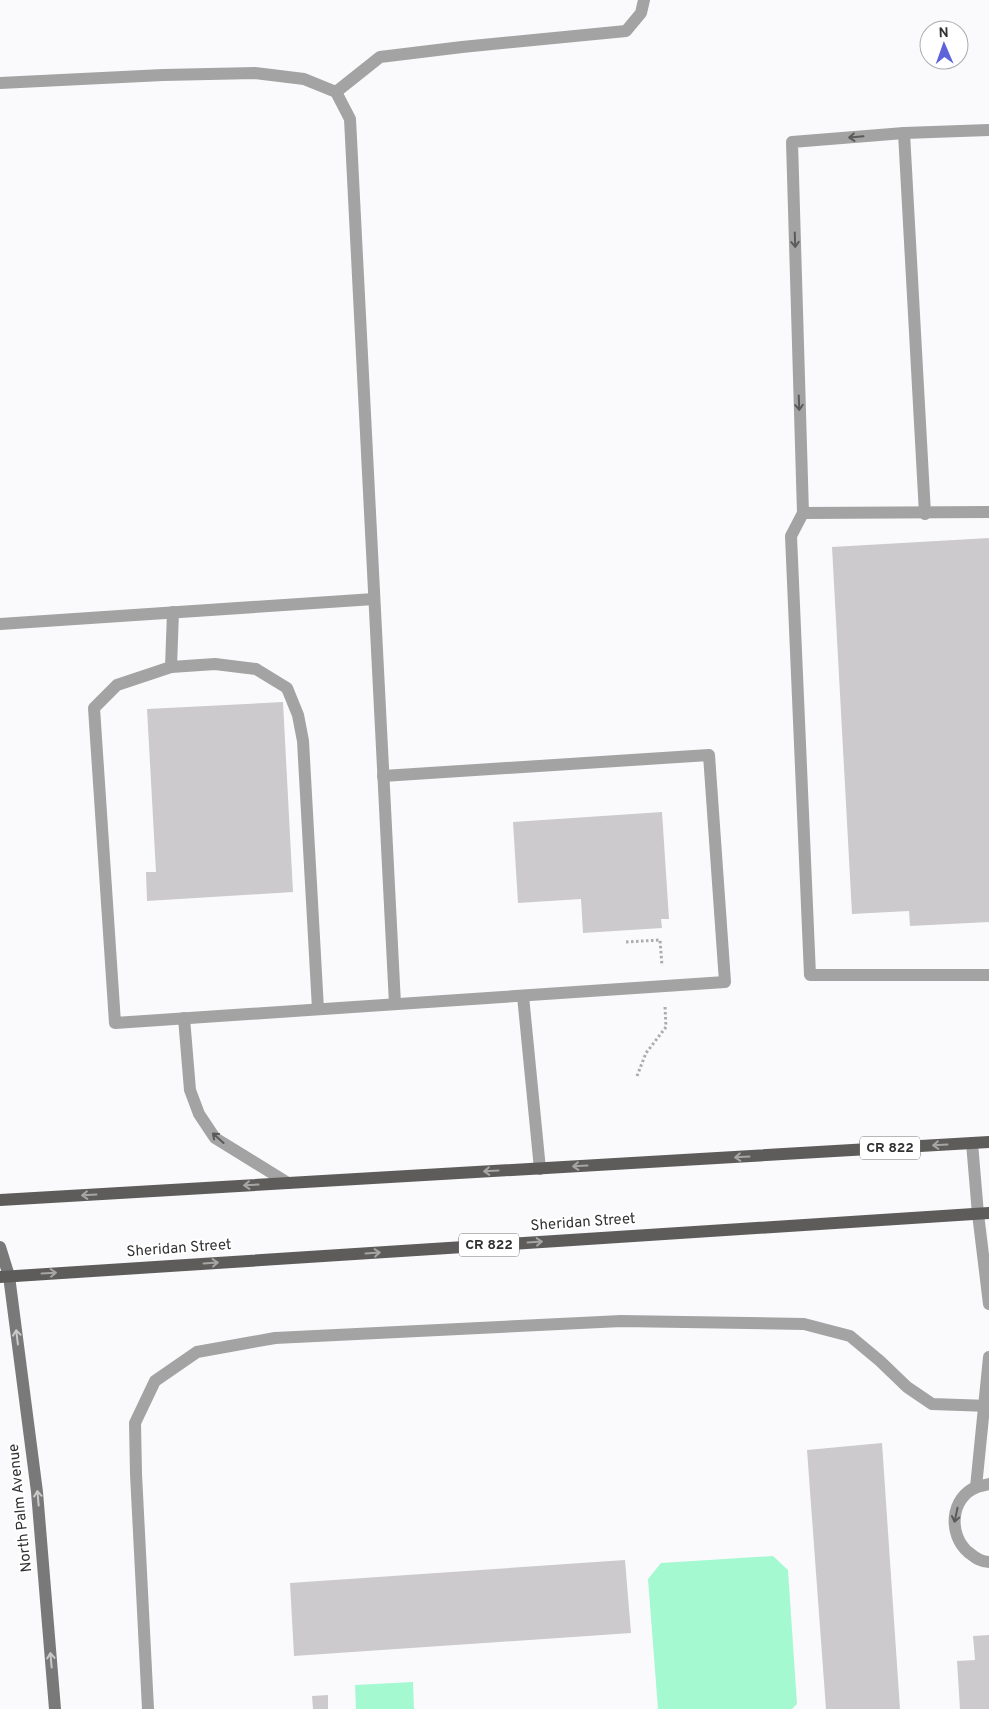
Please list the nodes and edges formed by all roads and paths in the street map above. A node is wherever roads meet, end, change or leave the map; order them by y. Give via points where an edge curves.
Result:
1 (644, 0) edge
2 (0, 83) edge
3 (336, 92) junction
4 (989, 130) edge
5 (904, 133) junction
6 (989, 512) edge
7 (803, 513) junction
8 (925, 514) junction
9 (374, 599) junction
10 (173, 612) junction
11 (0, 624) edge
12 (171, 667) junction
13 (384, 776) junction
14 (626, 942) dead end
15 (989, 975) edge
16 (663, 986) junction
17 (524, 996) junction
18 (395, 1004) junction
19 (318, 1009) junction
20 (184, 1018) junction
21 (637, 1076) dead end
22 (989, 1142) edge
23 (972, 1143) junction
24 (540, 1169) junction
25 (288, 1183) junction
26 (0, 1200) edge
27 (983, 1213) edge
28 (0, 1247) edge
29 (5, 1276) edge
30 (989, 1304) edge
31 (989, 1357) edge
32 (987, 1406) edge
33 (989, 1484) edge
34 (976, 1487) junction
35 (989, 1562) edge
36 (55, 1709) edge
37 (148, 1709) edge

1 - 3 lane via 641,13 626,31 380,57
2 - 3 lane via 254,73 304,79
3 - 9 lane via 350,119
4 - 5 lane
5 -> 7 lane via 792,142
5 - 8 lane
6 - 8 lane
7 - 8 lane
7 - 15 lane via 791,536 810,976
9 - 10 lane
9 - 13 lane
10 - 11 lane
10 - 12 lane
12 - 19 lane via 214,664 256,669 287,688 298,715 303,740
12 - 20 lane via 117,685 94,708 115,1023
13 - 16 lane via 709,755 725,982
13 - 18 lane
14 - 16 path via 660,940
16 - 17 lane
16 - 21 path via 666,1026 646,1053
17 - 18 lane
17 - 24 lane
18 - 19 lane
19 - 20 lane
25 -> 20 lane via 215,1138 199,1114 190,1090
22 - 23 main road, CR 822
23 -> 24 main road, CR 822
23 - 27 lane
24 -> 25 main road, CR 822
25 -> 26 main road, CR 822
29 -> 27 main road, Sheridan Street / CR 822
27 - 30 lane
28 - 29 main road, North Palm Avenue
36 -> 29 main road, North Palm Avenue via 37,1492
31 - 32 lane
32 - 34 lane
32 - 37 lane via 932,1404 907,1387 850,1336 804,1324 621,1321 275,1338 196,1352 155,1381 135,1423
33 - 34 lane
34 -> 35 lane via 958,1505 954,1521 956,1535 961,1546 976,1559

